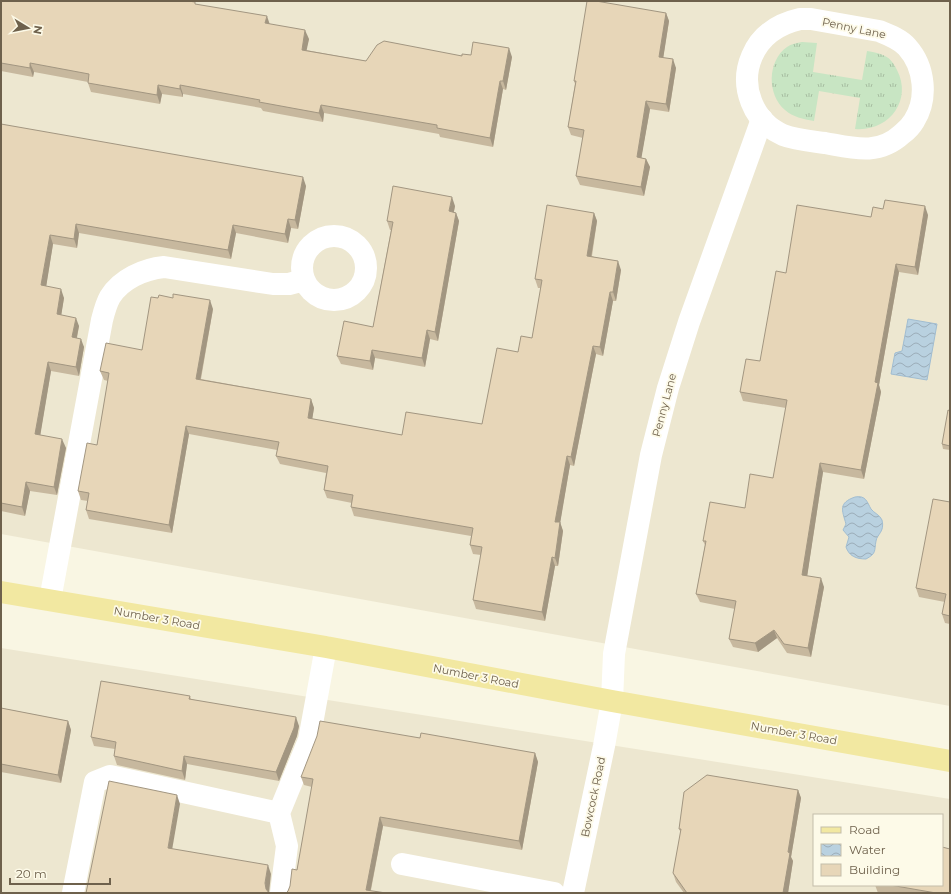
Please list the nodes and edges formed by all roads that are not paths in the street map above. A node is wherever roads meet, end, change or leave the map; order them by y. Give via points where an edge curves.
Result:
1 (762, 119) junction
2 (304, 280) dead end
3 (1, 592) edge
4 (50, 600) junction
5 (326, 647) junction
6 (612, 701) junction
7 (950, 761) edge
8 (280, 813) junction
9 (402, 864) dead end
10 (73, 893) edge
11 (281, 893) edge
12 (554, 893) edge
13 (574, 893) edge

1 - 1 street, Penny Lane via 775,130 791,137 859,149 881,147 899,137 914,122 922,100 922,78 907,47 889,35 800,19 779,25 762,38 751,57 748,90 751,102
1 - 6 street, Penny Lane via 687,328 659,421 615,648
2 - 4 street via 289,284 273,284 164,267 150,269 137,275 114,291 102,320
3 - 4 main road, Number 3 Road
4 - 5 main road, Number 3 Road
5 - 6 main road, Number 3 Road
5 - 8 street via 309,740
6 - 7 main road, Number 3 Road
6 - 13 street, Bowcock Road
8 - 10 street via 110,776 95,782
8 - 11 street via 287,846
9 - 12 street

